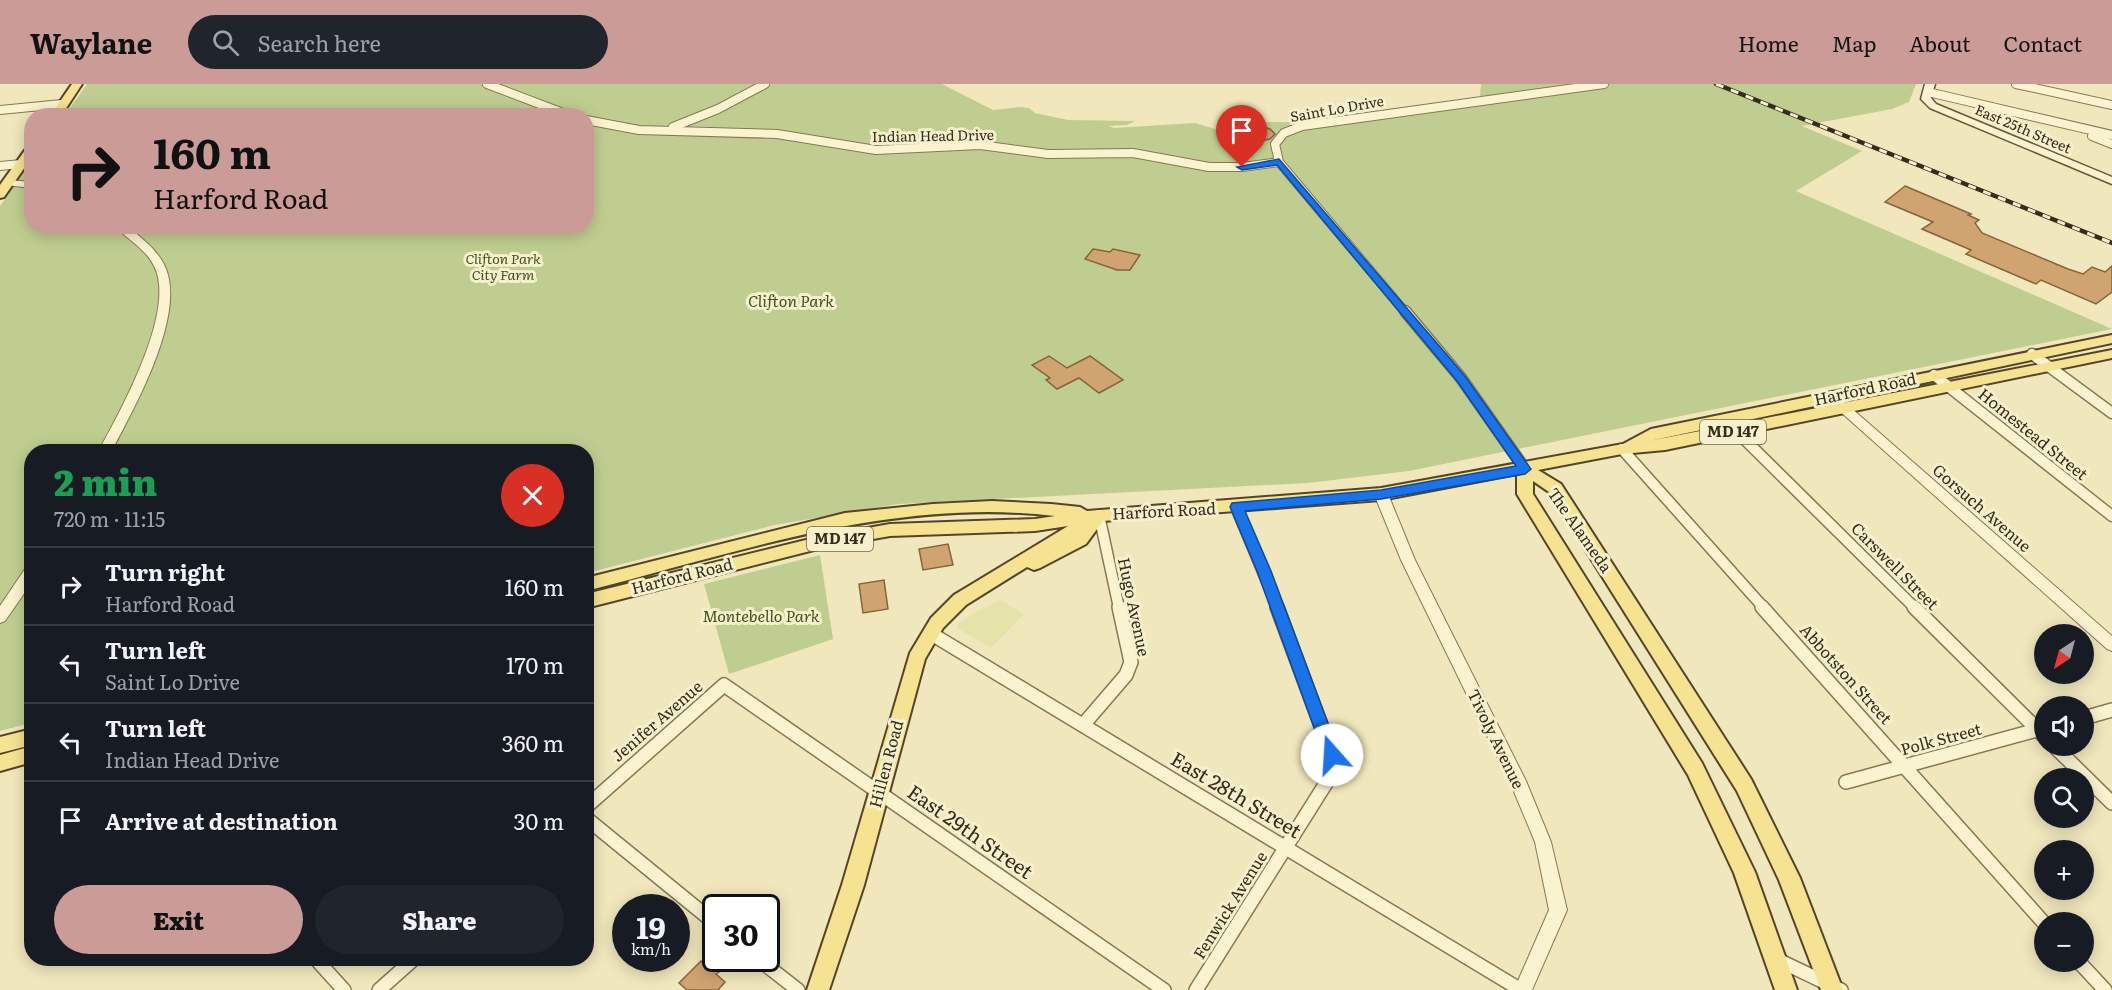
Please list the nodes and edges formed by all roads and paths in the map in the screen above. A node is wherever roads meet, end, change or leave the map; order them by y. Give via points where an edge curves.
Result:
1 (77, 84) edge
2 (487, 84) edge
3 (765, 84) edge
4 (1604, 84) edge
5 (2016, 84) edge
6 (1928, 92) edge
7 (62, 104) junction
8 (2112, 105) edge
9 (60, 108) edge
10 (550, 108) edge
11 (0, 110) edge
12 (594, 122) edge
13 (2058, 123) junction
14 (664, 130) junction
15 (2112, 135) edge
16 (2112, 144) edge
17 (24, 160) edge
18 (1279, 162) junction
19 (21, 164) junction
20 (0, 166) edge
21 (2112, 181) edge
22 (9, 183) junction
23 (24, 184) edge
24 (0, 194) edge
25 (129, 234) edge
26 (2112, 339) edge
27 (2032, 354) junction
28 (2112, 354) edge
29 (2047, 365) junction
30 (1934, 375) junction
31 (1949, 386) junction
32 (1830, 396) junction
33 (1844, 408) junction
34 (2112, 413) edge
35 (1723, 418) junction
36 (1736, 431) junction
37 (108, 444) edge
38 (1622, 449) junction
39 (1525, 469) junction
40 (1381, 494) junction
41 (1236, 507) junction
42 (1099, 515) junction
43 (2112, 516) edge
44 (1035, 525) junction
45 (1033, 554) junction
46 (1006, 573) junction
47 (24, 582) edge
48 (594, 583) edge
49 (594, 599) edge
50 (0, 617) edge
51 (930, 633) junction
52 (2112, 645) edge
53 (724, 685) joint
54 (2112, 710) edge
55 (2094, 715) edge
56 (2034, 724) edge
57 (1083, 725) junction
58 (2034, 734) edge
59 (24, 739) edge
60 (0, 746) edge
61 (24, 756) edge
62 (2064, 756) edge
63 (0, 763) edge
64 (1905, 766) junction
65 (1846, 783) dead end
66 (878, 793) junction
67 (594, 800) edge
68 (2112, 803) edge
69 (594, 825) edge
70 (1286, 848) junction
71 (2034, 912) edge
72 (702, 913) edge
73 (1776, 959) junction
74 (322, 966) edge
75 (406, 966) edge
76 (775, 972) edge
77 (2088, 972) edge
78 (1834, 988) edge
79 (344, 990) edge
80 (379, 990) edge
81 (798, 990) edge
82 (818, 990) edge
83 (1164, 990) edge
84 (1196, 990) edge
85 (1522, 990) edge
86 (1786, 990) edge
87 (2105, 990) edge

1 - 7 main road
2 - 10 street
3 - 14 street via 718,109
4 - 18 street, Saint Lo Drive via 1295,128 1275,144
5 - 8 street
6 - 13 street
6 - 21 main road, East 25th Street via 1933,106
7 - 9 main road
7 - 11 street
12 - 14 street, Indian Head Drive via 627,129
13 - 15 street
13 - 16 street
14 - 18 street, Indian Head Drive via 777,134 876,150 980,145 1048,154 1133,153 1209,167
17 - 19 main road
18 - 39 street via 1461,378
19 - 20 street
19 - 22 main road
22 - 23 street
22 - 24 main road
25 - 37 street via 154,257 163,273 166,293 158,330 136,390
26 - 27 main road, Harford Road / MD 147
27 - 29 street
27 - 30 main road, Harford Road / MD 147
28 - 29 main road, Harford Road / MD 147
29 - 31 main road, Harford Road / MD 147
29 - 34 street
30 - 31 street, Homestead Street
30 - 32 main road, Harford Road / MD 147
31 - 33 main road, Harford Road / MD 147
31 - 43 street, Homestead Street
32 - 33 street, Gorsuch Avenue
32 - 35 main road, Harford Road / MD 147
33 - 36 main road, Harford Road / MD 147
33 - 52 street, Gorsuch Avenue
35 - 36 street, Carswell Street
35 - 38 main road, Harford Road / MD 147 via 1651,434
36 - 38 main road, Harford Road / MD 147
36 - 56 street, Carswell Street
38 - 39 main road, Harford Road / MD 147
38 - 64 street, Abbotston Street
39 - 40 main road, Harford Road / MD 147
39 - 73 main road, The Alameda via 1526,494 1695,769 1744,872
39 - 78 main road, The Alameda via 1555,488 1744,785 1789,878
40 - 41 main road, Harford Road / MD 147
40 - 85 street, Tivoly Avenue via 1408,560 1520,786 1543,842 1558,910
41 - 42 main road, Harford Road / MD 147
41 - 70 street, Fenwick Avenue via 1264,571 1332,755 1328,780
42 - 44 main road, Harford Road / MD 147
42 - 45 main road, Hillen Road
42 - 46 main road, Hillen Road via 1070,548
42 - 48 main road, Harford Road / MD 147 via 1045,508 886,513 845,519
42 - 57 street, Hugo Avenue via 1131,662 1126,675
44 - 45 main road via 1042,540
44 - 49 main road, Harford Road / MD 147 via 884,531 822,542
45 - 46 main road, Hillen Road
46 - 51 main road, Hillen Road via 960,600
47 - 50 street
51 - 57 street, East 28th Street
51 - 66 main road, Hillen Road via 909,678
53 - 66 street, East 29th Street
53 - 67 street, Jenifer Avenue
54 - 55 street
57 - 70 street, East 28th Street
58 - 64 street, Polk Street
59 - 60 main road
61 - 63 main road
62 - 68 street
64 - 65 street, Polk Street
64 - 71 street, Abbotston Street
66 - 82 main road, Hillen Road
66 - 83 street, East 29th Street
69 - 72 street
70 - 84 street, Fenwick Avenue
70 - 85 street, East 28th Street
73 - 78 street
73 - 86 main road, The Alameda
74 - 79 street
75 - 80 street
76 - 81 street
77 - 87 street

